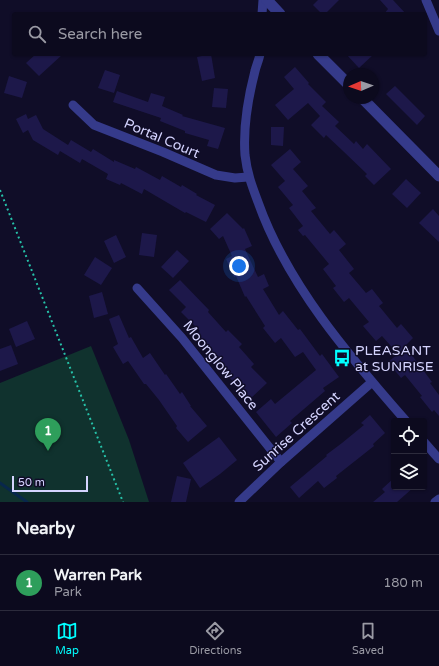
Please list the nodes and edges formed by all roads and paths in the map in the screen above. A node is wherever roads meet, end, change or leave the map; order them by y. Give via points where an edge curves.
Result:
1 (263, 0) edge
2 (267, 0) edge
3 (426, 0) edge
4 (262, 12) edge
5 (278, 12) edge
6 (439, 31) edge
7 (259, 56) edge
8 (320, 56) edge
9 (343, 79) edge
10 (368, 104) edge
11 (73, 105) dead end
12 (439, 176) edge
13 (248, 177) junction
14 (0, 190) edge
15 (137, 288) dead end
16 (372, 382) junction
17 (403, 418) edge
18 (427, 445) edge
19 (439, 459) edge
20 (281, 462) junction
21 (439, 499) edge
22 (123, 502) edge
23 (239, 502) edge
24 (435, 502) edge

1 - 4 street
2 - 5 street
3 - 6 street
7 - 13 street via 245,134
8 - 9 street
10 - 12 street
11 - 13 street, Portal Court via 94,125 216,175
13 - 16 street via 281,256 299,286
14 - 22 path
15 - 20 street, Moonglow Place via 182,338
16 - 17 street
16 - 20 street, Sunrise Crescent
18 - 19 street
20 - 23 street, Sunrise Crescent
21 - 24 street

